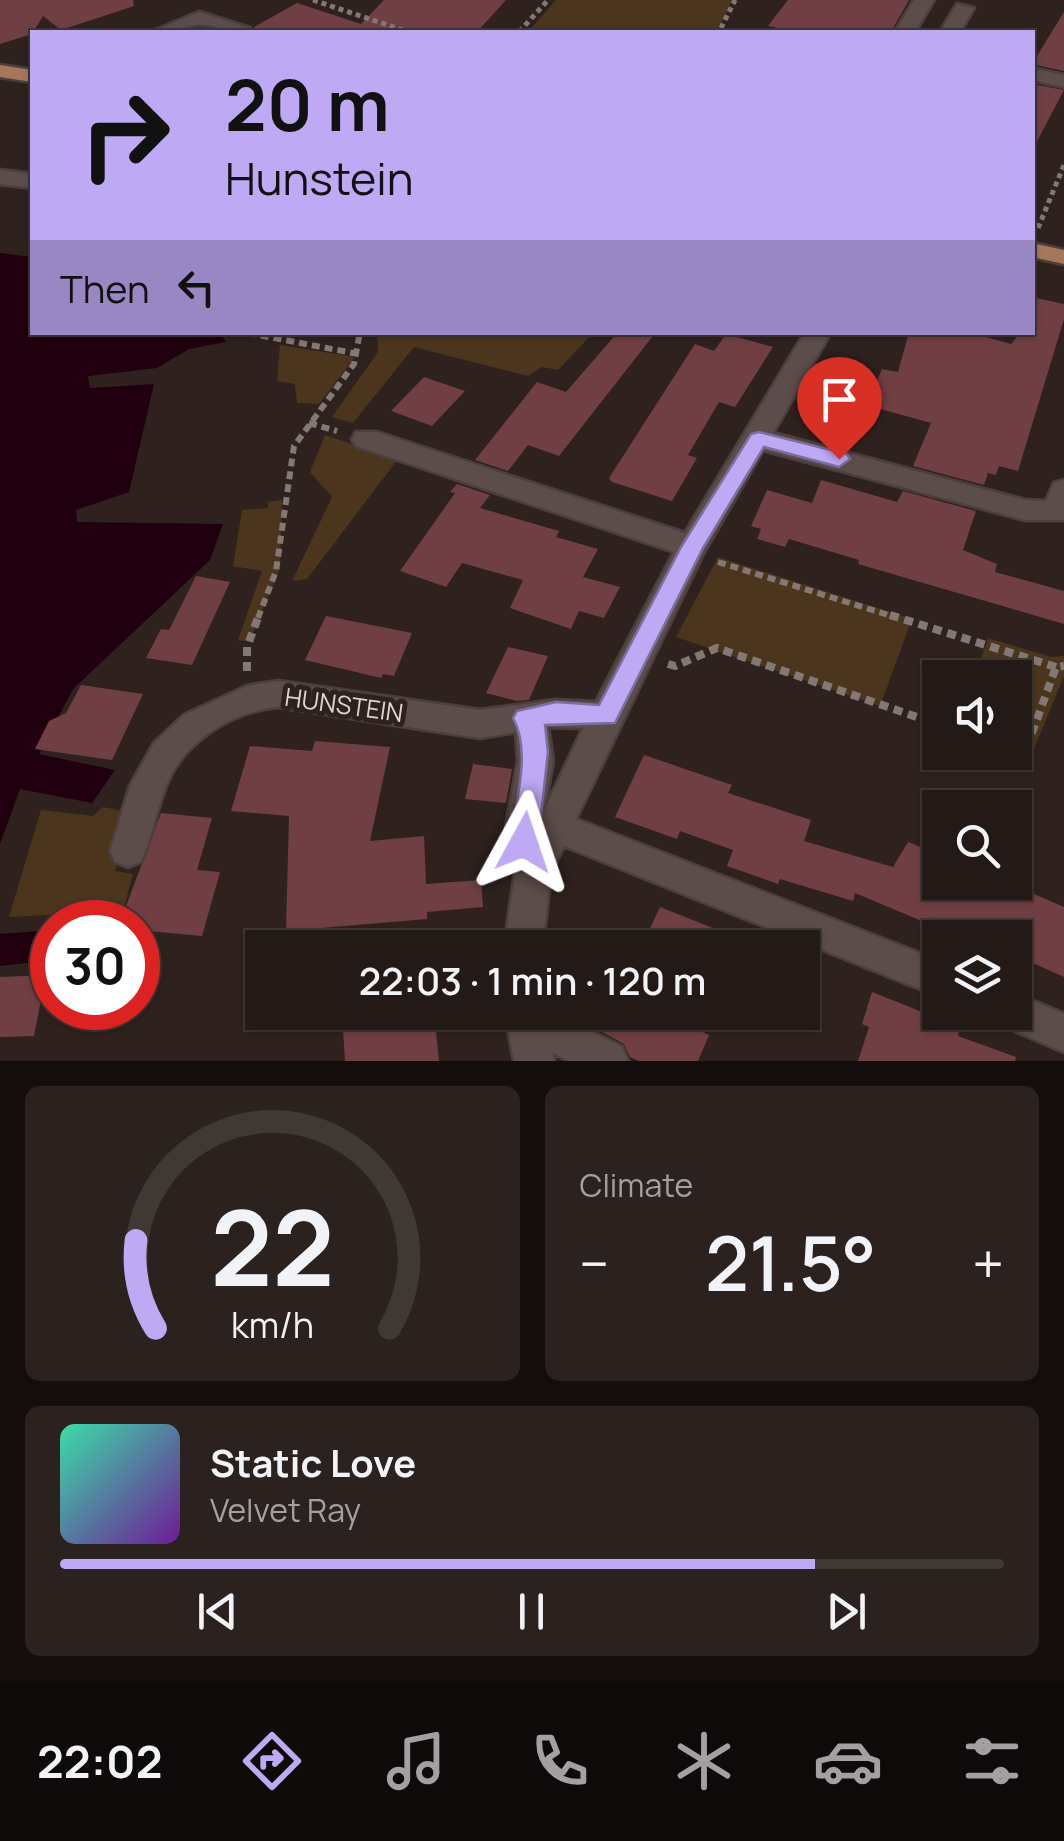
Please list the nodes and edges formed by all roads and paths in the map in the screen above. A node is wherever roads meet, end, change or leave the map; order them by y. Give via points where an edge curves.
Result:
1 (312, 0) edge
2 (548, 0) edge
3 (735, 0) edge
4 (924, 0) edge
5 (224, 5) dead end
6 (964, 8) dead end
7 (198, 18) junction
8 (167, 30) edge
9 (237, 30) edge
10 (402, 30) edge
11 (521, 30) edge
12 (719, 30) edge
13 (906, 30) edge
14 (951, 30) edge
15 (0, 71) edge
16 (1035, 75) edge
17 (30, 76) edge
18 (1064, 80) edge
19 (1064, 165) edge
20 (0, 177) edge
21 (30, 181) edge
22 (1035, 238) edge
23 (1035, 242) edge
24 (1064, 257) edge
25 (258, 335) edge
26 (360, 335) edge
27 (816, 335) edge
28 (358, 354) junction
29 (366, 438) dead end
30 (759, 439) junction
31 (1062, 506) edge
32 (690, 550) junction
33 (637, 655) junction
34 (1060, 666) edge
35 (256, 696) junction
36 (606, 716) junction
37 (526, 718) junction
38 (922, 719) edge
39 (1032, 735) edge
40 (556, 828) junction
41 (128, 851) dead end
42 (533, 872) junction
43 (525, 930) edge
44 (922, 972) edge
45 (1032, 1019) edge
46 (529, 1030) edge
47 (553, 1030) edge
48 (1064, 1033) edge
49 (534, 1061) edge
50 (608, 1061) edge

1 - 10 path
2 - 11 path
3 - 12 path
4 - 13 street
5 - 7 street
6 - 14 street
7 - 8 street
7 - 9 street
15 - 17 main road
16 - 18 street
19 - 22 path
20 - 21 street
23 - 24 main road
25 - 28 path
26 - 28 path
27 - 30 street
28 - 35 path via 294,446 276,571 244,660
29 - 32 street
30 - 31 street via 1025,510
30 - 32 street
32 - 33 street
32 - 34 path
33 - 36 street
33 - 38 path via 675,666 718,648
34 - 39 path
35 - 37 street, HUNSTEIN via 305,697 480,724
35 - 41 street, HUNSTEIN via 197,724 160,756
36 - 37 street, HUNSTEIN via 556,712
36 - 40 street
37 - 42 street via 535,752 524,842
40 - 42 street
40 - 44 street
42 - 43 street
45 - 48 street
46 - 49 street
47 - 50 street

